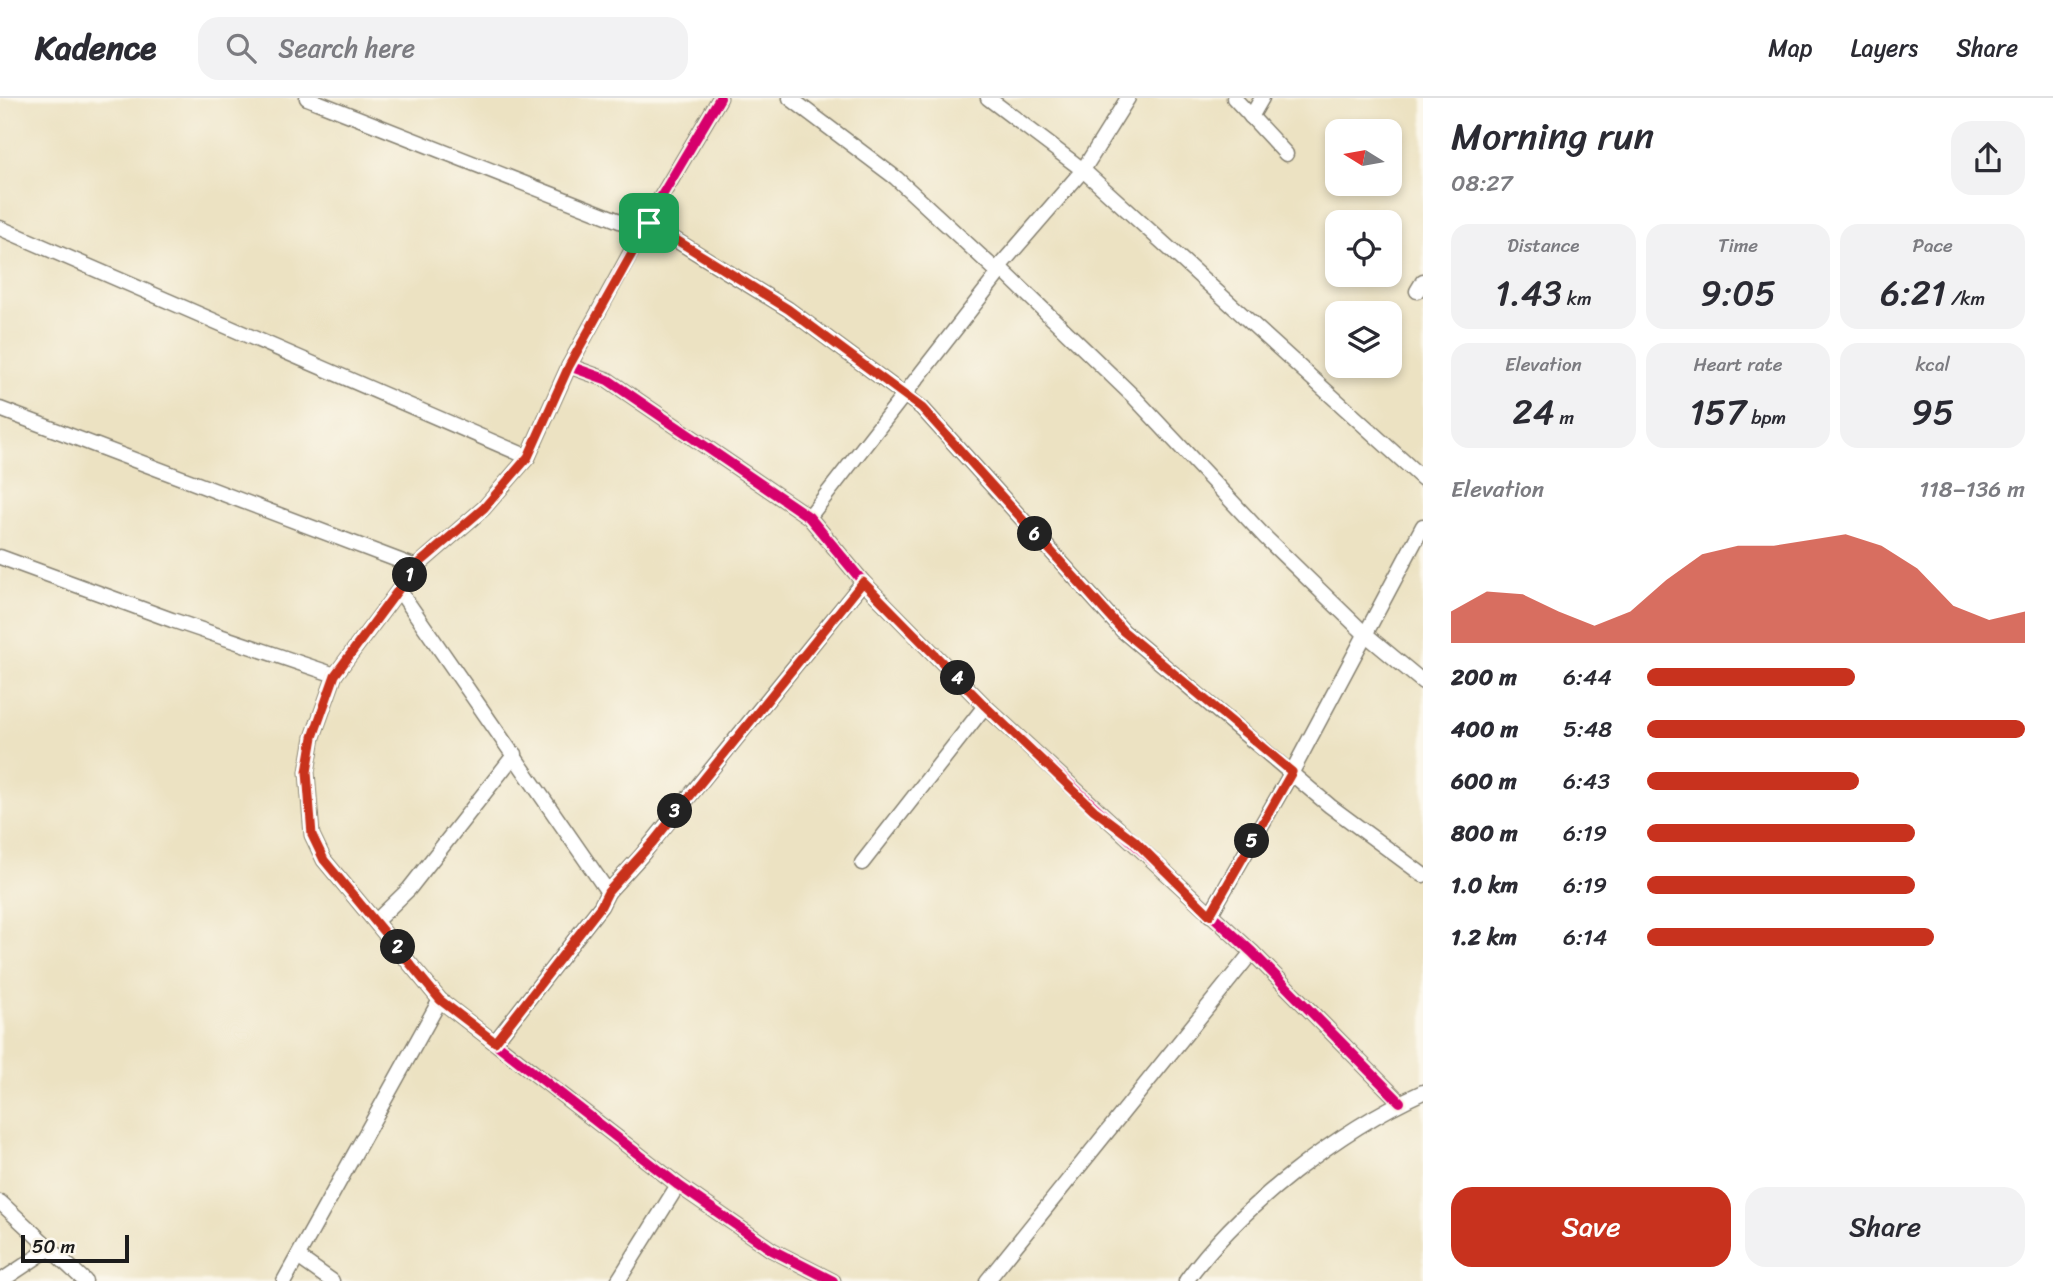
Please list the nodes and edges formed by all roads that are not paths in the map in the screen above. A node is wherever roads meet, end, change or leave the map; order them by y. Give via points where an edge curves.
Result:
1 (307, 98) edge
2 (720, 98) edge
3 (790, 98) edge
4 (988, 98) edge
5 (1128, 98) edge
6 (1234, 98) edge
7 (1262, 98) edge
8 (1251, 117) junction
9 (1286, 154) dead end
10 (1083, 170) junction
11 (647, 227) junction
12 (0, 228) edge
13 (999, 270) junction
14 (569, 366) junction
15 (904, 397) junction
16 (0, 409) edge
17 (528, 457) junction
18 (1423, 480) edge
19 (809, 517) junction
20 (1423, 526) edge
21 (0, 557) edge
22 (416, 566) junction
23 (863, 582) junction
24 (398, 590) junction
25 (1364, 633) junction
26 (335, 675) junction
27 (1423, 682) edge
28 (985, 706) junction
29 (515, 754) junction
30 (1292, 772) junction
31 (862, 863) dead end
32 (1423, 875) edge
33 (608, 892) junction
34 (1210, 915) junction
35 (377, 920) junction
36 (1252, 952) junction
37 (440, 1000) junction
38 (495, 1042) junction
39 (1423, 1092) edge
40 (1400, 1102) junction
41 (678, 1185) junction
42 (0, 1202) edge
43 (49, 1249) junction
44 (298, 1257) junction
45 (1, 1281) edge
46 (85, 1281) edge
47 (284, 1281) edge
48 (332, 1281) edge
49 (618, 1281) edge
50 (833, 1281) edge
51 (987, 1281) edge
52 (1186, 1281) edge

1 - 11 street
2 - 11 street
3 - 13 street via 896,178
4 - 10 street
5 - 10 street
6 - 8 street
7 - 8 street
8 - 9 street
10 - 13 street
10 - 18 street
11 - 14 street
11 - 15 street via 788,309
12 - 17 street
13 - 15 street
13 - 25 street via 1134,397 1266,538
14 - 17 street
14 - 19 street via 608,380
15 - 19 street
15 - 30 street via 922,408 1123,631
16 - 22 street
17 - 22 street via 484,508
19 - 23 street
20 - 25 street
21 - 26 street
22 - 24 street
23 - 28 street
23 - 33 street
24 - 26 street
24 - 29 street
25 - 27 street
25 - 30 street
26 - 35 street via 313,737 307,772 312,835 324,860
28 - 31 street
28 - 34 street
29 - 33 street
29 - 35 street via 409,889
30 - 32 street
30 - 34 street
33 - 38 street
34 - 36 street
35 - 37 street
36 - 40 street
36 - 51 street
37 - 38 street
37 - 44 street
38 - 41 street
39 - 40 street
40 - 52 street via 1328,1147 1233,1223
41 - 49 street
41 - 50 street via 772,1250
42 - 43 street
43 - 45 street
43 - 46 street
44 - 47 street
44 - 48 street

